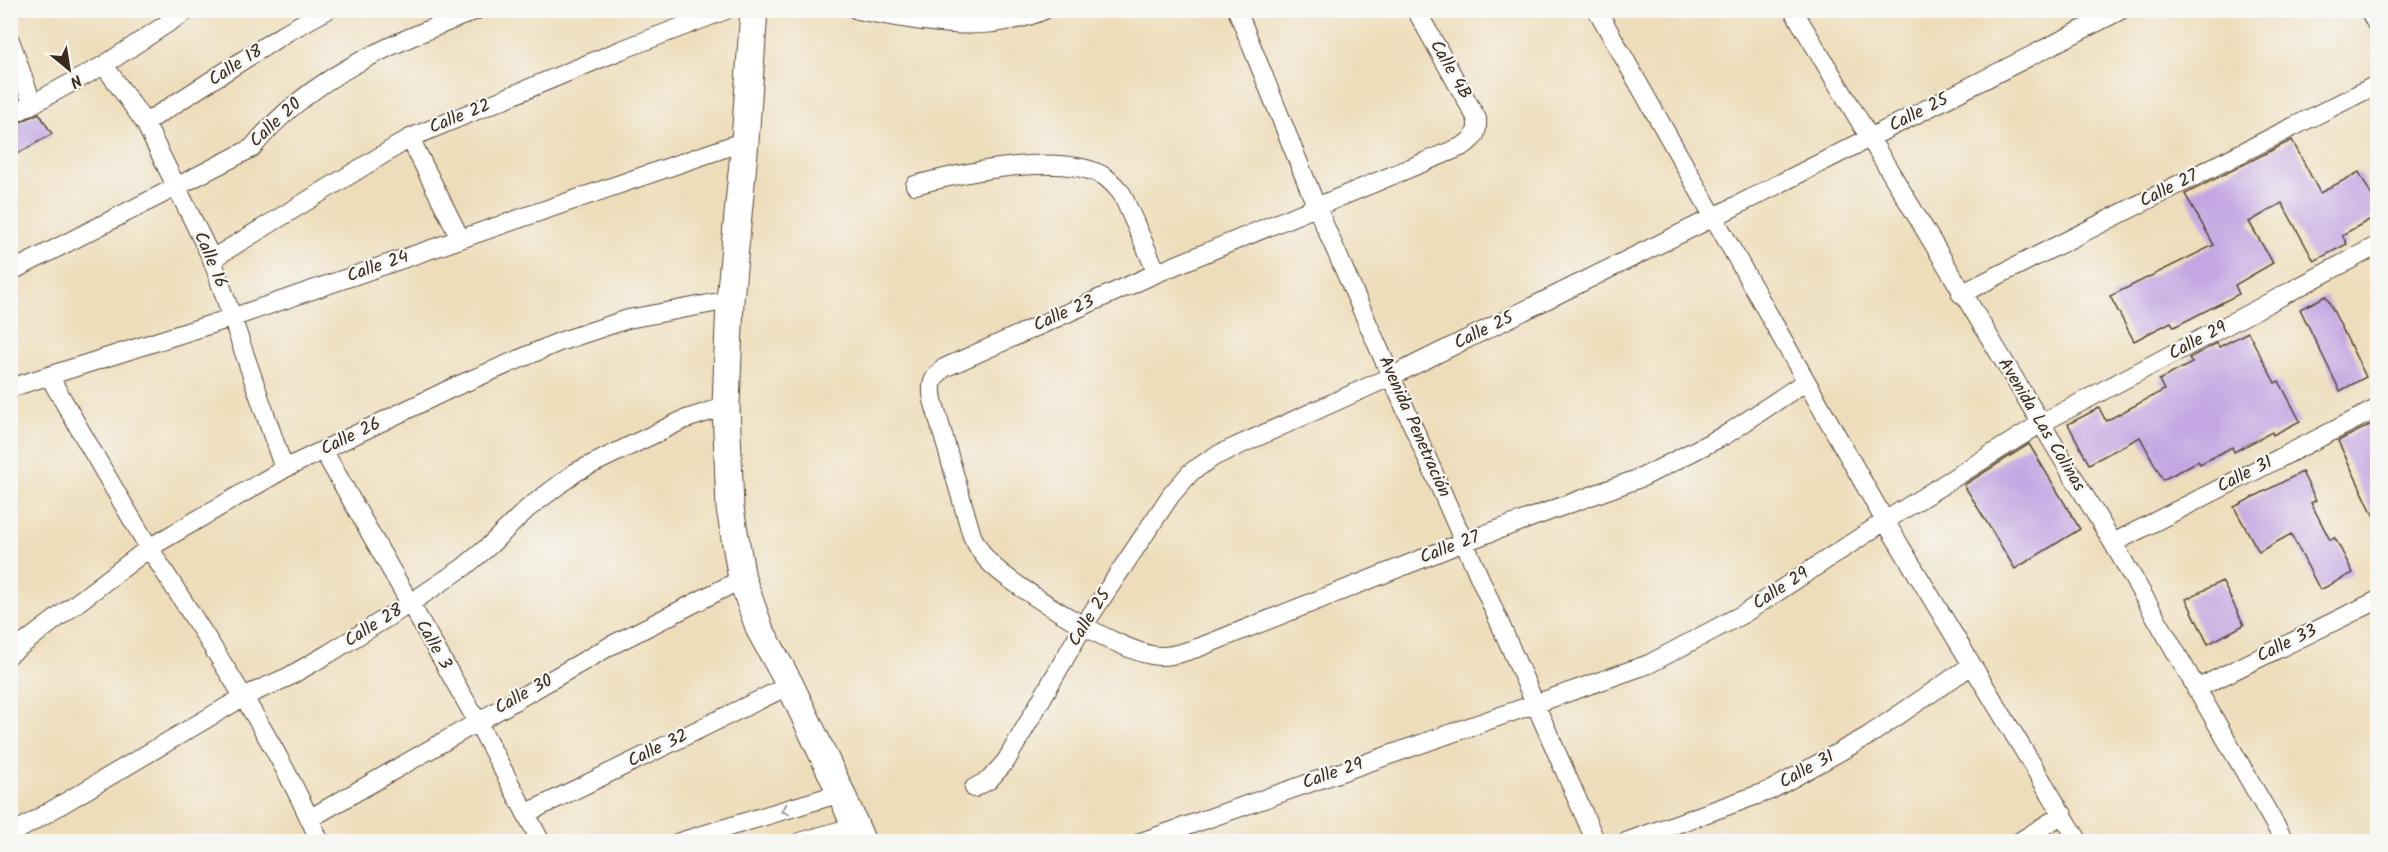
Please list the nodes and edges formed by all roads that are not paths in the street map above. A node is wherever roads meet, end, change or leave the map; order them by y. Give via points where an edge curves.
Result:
1 (188, 10) edge
2 (327, 10) edge
3 (477, 10) edge
4 (726, 10) edge
5 (754, 10) edge
6 (857, 10) edge
7 (1044, 10) edge
8 (1238, 10) edge
9 (1416, 10) edge
10 (1597, 10) edge
11 (1793, 10) edge
12 (2121, 10) edge
13 (2369, 10) edge
14 (2378, 27) edge
15 (10, 40) edge
16 (104, 65) junction
17 (2378, 84) edge
18 (32, 103) junction
19 (10, 116) edge
20 (145, 123) junction
21 (1478, 130) joint
22 (410, 138) junction
23 (1869, 139) junction
24 (745, 141) junction
25 (915, 185) dead end
26 (176, 186) junction
27 (1317, 208) junction
28 (1714, 217) junction
29 (460, 238) junction
30 (2378, 245) edge
31 (212, 259) junction
32 (10, 272) edge
33 (1157, 273) junction
34 (1961, 294) junction
35 (730, 300) junction
36 (234, 317) junction
37 (48, 376) junction
38 (1392, 376) junction
39 (1805, 382) junction
40 (10, 388) edge
41 (726, 406) junction
42 (2378, 408) edge
43 (2040, 424) junction
44 (323, 450) junction
45 (284, 469) junction
46 (1885, 521) junction
47 (1464, 542) junction
48 (2113, 543) junction
49 (149, 548) junction
50 (742, 579) junction
51 (2378, 600) edge
52 (409, 604) junction
53 (1084, 624) junction
54 (10, 654) edge
55 (1972, 665) junction
56 (789, 685) junction
57 (2196, 689) junction
58 (245, 696) junction
59 (1536, 703) junction
60 (477, 721) junction
61 (974, 788) dead end
62 (841, 793) junction
63 (527, 813) junction
64 (2063, 814) junction
65 (11, 834) edge
66 (312, 834) edge
67 (859, 834) edge
68 (14, 842) edge
69 (541, 842) edge
70 (679, 842) edge
71 (800, 842) edge
72 (1141, 842) edge
73 (1596, 842) edge
74 (1626, 842) edge
75 (2019, 842) edge
76 (2079, 842) edge
77 (2285, 842) edge

1 - 16 street
2 - 20 street, Calle 18
3 - 26 street, Calle 20 via 349,66 288,110 252,148
4 - 22 street, Calle 22
5 - 24 main road
6 - 7 street via 918,21 979,24 1007,22
8 - 27 street, Avenida Penetración
9 - 21 street, Calle 4B via 1477,119
10 - 28 street
11 - 23 street, Avenida Las Colinas
12 - 23 street, Calle 25
13 - 14 street
15 - 18 street
16 - 18 street
16 - 20 street, Calle 16
17 - 34 street, Calle 27
18 - 19 street
20 - 26 street, Calle 16
21 - 27 street, Calle 23 via 1474,139 1463,146
22 - 29 street
22 - 31 street, Calle 22
23 - 28 street, Calle 25
23 - 34 street, Avenida Las Colinas
24 - 29 street, Calle 24
24 - 35 main road
25 - 33 street via 1032,166 1070,166 1100,174 1122,194
26 - 31 street, Calle 16
26 - 32 street, Calle 20
27 - 33 street, Calle 23
27 - 38 street, Avenida Penetración
28 - 38 street, Calle 25
28 - 39 street
29 - 36 street, Calle 24
30 - 43 street, Calle 29
31 - 36 street, Calle 16
33 - 53 street, Calle 23 via 933,377 933,400 977,548 1032,595
34 - 43 street, Avenida Las Colinas
35 - 41 main road
35 - 44 street, Calle 26 via 662,311 586,332 452,387
36 - 37 street, Calle 24
36 - 45 street, Calle 16
37 - 40 street, Calle 24
37 - 49 street
38 - 47 street, Avenida Penetración
38 - 53 street, Calle 25 via 1215,456 1191,472 1171,495
39 - 46 street
39 - 47 street, Calle 27 via 1727,434 1643,477
41 - 50 main road via 730,508
41 - 52 street, Calle 28 via 683,420 576,472 527,509 464,567
42 - 48 street, Calle 31
43 - 46 street, Calle 29
43 - 48 street, Avenida Las Colinas
44 - 45 street, Calle 26
44 - 52 street, Calle 3
45 - 49 street, Calle 26
46 - 55 street
46 - 59 street, Calle 29 via 1699,639 1649,664
47 - 53 street, Calle 27 via 1179,653 1160,656 1138,652
47 - 59 street, Avenida Penetración
48 - 57 street, Avenida Las Colinas
49 - 54 street, Calle 26
49 - 58 street
50 - 56 main road via 760,630
50 - 60 street, Calle 30 via 610,646
51 - 57 street, Calle 33
52 - 58 street, Calle 28 via 288,677
52 - 60 street, Calle 3
53 - 61 street, Calle 25 via 1006,761 989,780
55 - 64 street
55 - 74 street, Calle 31 via 1868,736 1771,790
56 - 62 main road
56 - 63 street, Calle 32
57 - 77 street, Avenida Las Colinas
58 - 65 street, Calle 28
58 - 66 street via 282,763
59 - 72 street, Calle 29
59 - 73 street, Avenida Penetración
60 - 63 street, Calle 3
60 - 66 street, Calle 30
62 - 67 main road
62 -> 70 street
63 - 69 street, Calle 3
64 - 75 street
64 - 76 street
65 - 68 street
67 - 71 street

